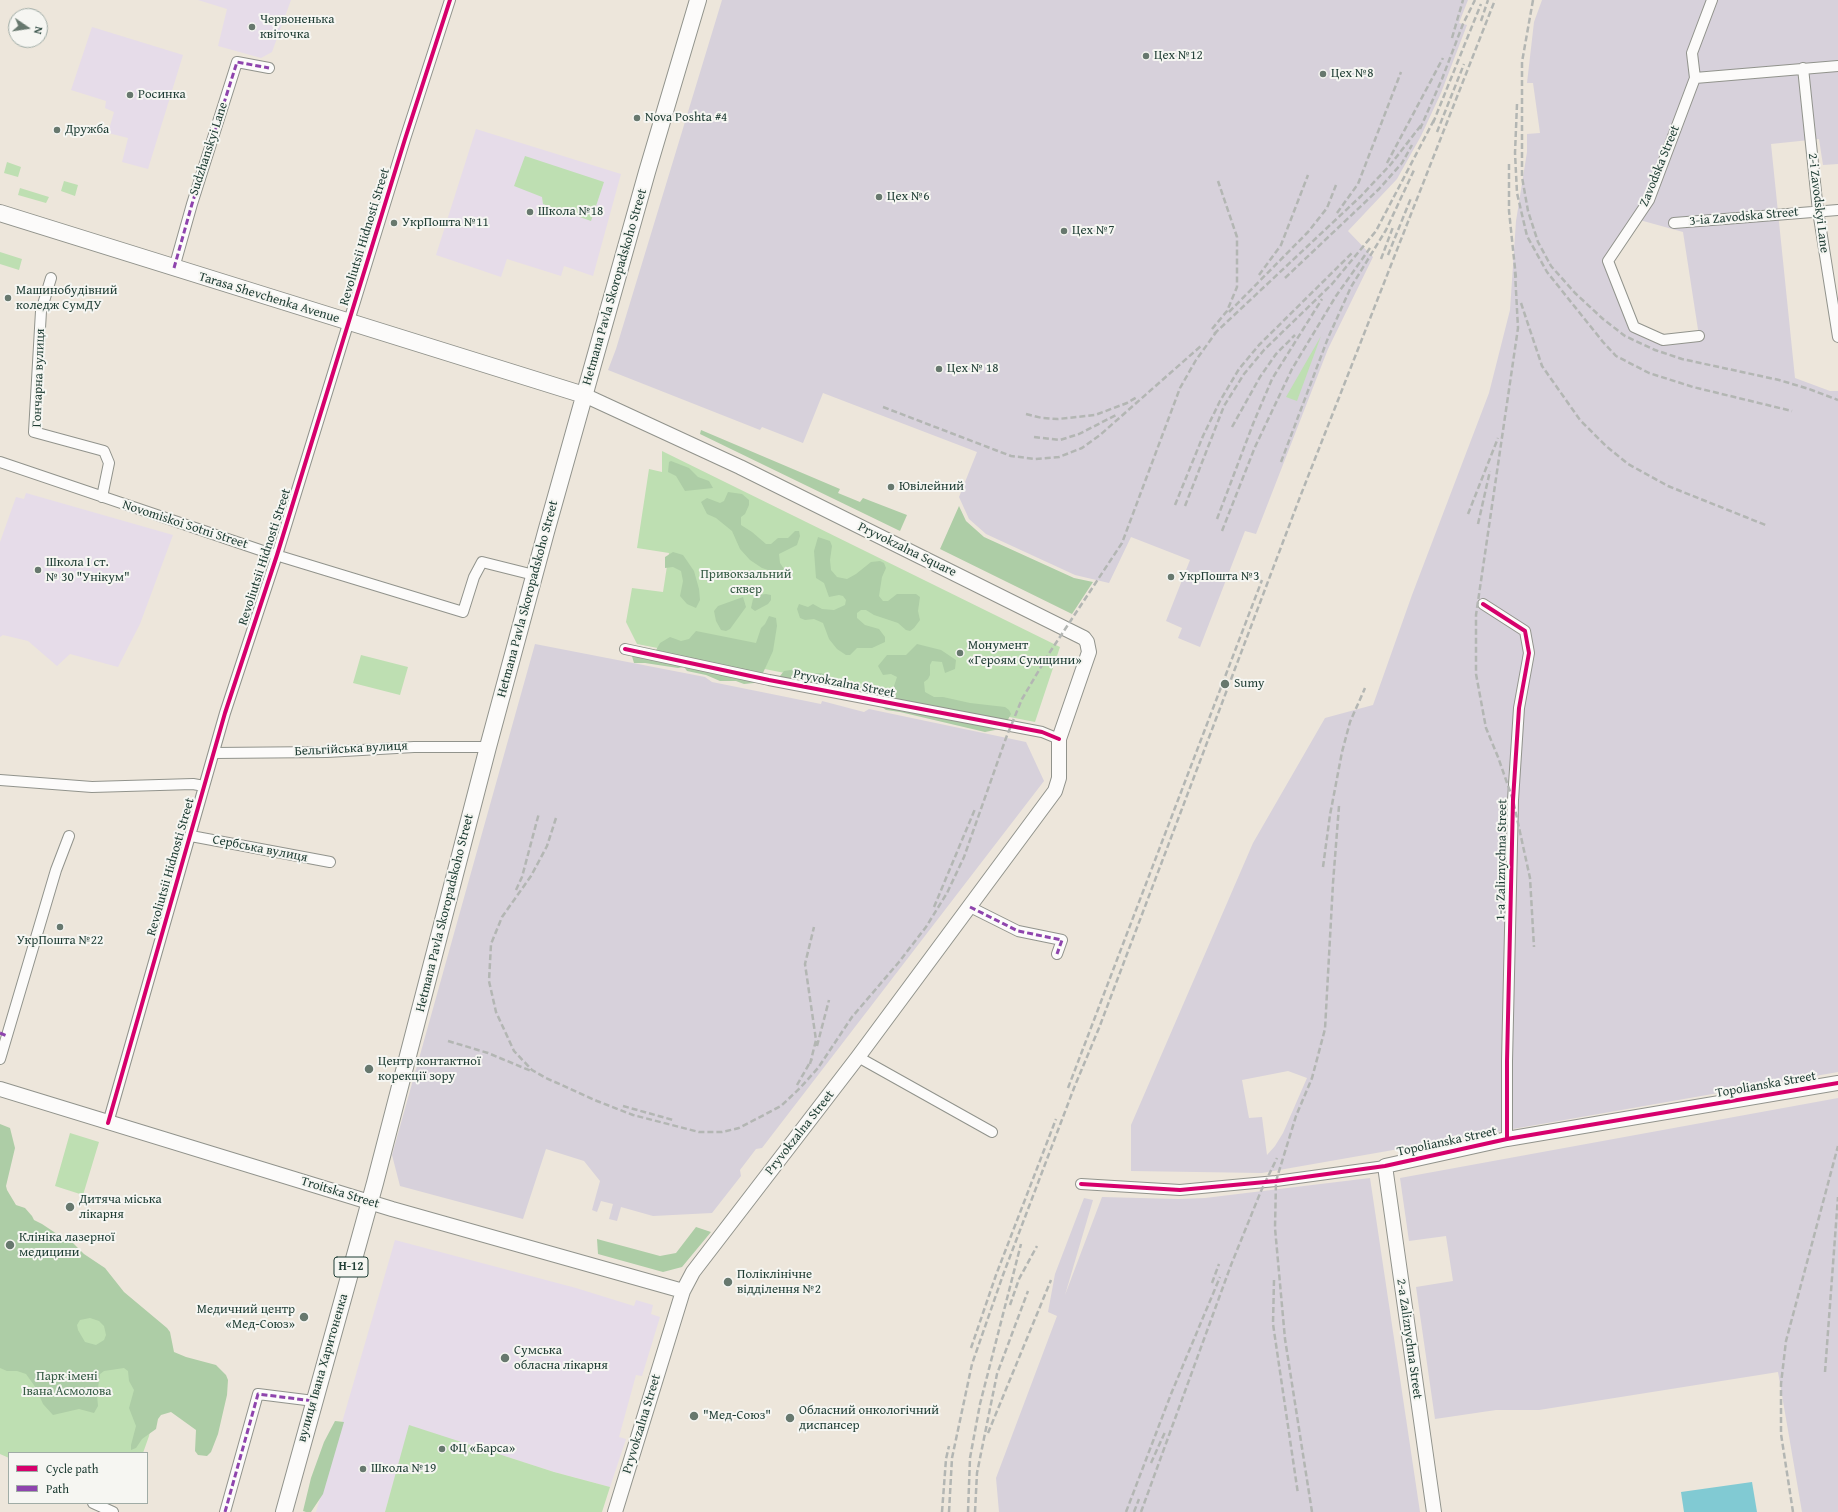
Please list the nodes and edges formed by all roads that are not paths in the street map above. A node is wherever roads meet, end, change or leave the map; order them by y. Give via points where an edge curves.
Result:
1 (450, 0) edge
2 (698, 0) edge
3 (1712, 0) edge
4 (1838, 66) edge
5 (269, 68) dead end
6 (1804, 68) junction
7 (1695, 78) junction
8 (1838, 210) edge
9 (1818, 211) junction
10 (0, 214) edge
11 (1674, 223) dead end
12 (174, 268) junction
13 (51, 278) dead end
14 (349, 323) junction
15 (1699, 336) dead end
16 (1838, 337) edge
17 (584, 395) junction
18 (0, 462) edge
19 (102, 497) junction
20 (276, 555) junction
21 (534, 575) junction
22 (1483, 604) dead end
23 (625, 649) dead end
24 (1059, 739) junction
25 (488, 747) junction
26 (214, 753) junction
27 (0, 780) edge
28 (204, 786) junction
29 (1055, 790) joint
30 (69, 836) dead end
31 (190, 836) junction
32 (330, 862) dead end
33 (970, 907) junction
34 (1057, 954) dead end
35 (3, 1035) edge
36 (858, 1057) junction
37 (0, 1059) edge
38 (1838, 1083) edge
39 (0, 1089) edge
40 (108, 1123) junction
41 (992, 1132) dead end
42 (1507, 1140) junction
43 (1384, 1166) junction
44 (1081, 1184) dead end
45 (369, 1202) junction
46 (682, 1291) junction
47 (314, 1401) junction
48 (95, 1504) edge
49 (113, 1512) edge
50 (225, 1512) edge
51 (284, 1512) edge
52 (616, 1512) edge
53 (1434, 1512) edge

1 - 14 street, Revoliutsii Hidnosti Street
2 - 17 main road, Hetmana Pavla Skoropadskoho Street
3 - 7 street, Zavodska Street via 1692,53
4 - 6 street
5 - 12 street, Sudzhanskyi Lane via 237,62
6 - 7 street
6 - 9 street, 2-i Zavodskyi Lane
7 - 15 street, Zavodska Street via 1649,200 1608,262 1634,328 1663,340
8 - 9 street, 3-ia Zavodska Street
9 - 11 street, 3-ia Zavodska Street
9 - 16 street, 2-i Zavodskyi Lane
10 - 12 main road, Tarasa Shevchenka Avenue
12 - 14 main road, Tarasa Shevchenka Avenue
13 - 19 street, Гончарна вулиця via 41,311 34,432 104,451 109,463
14 - 17 main road, Tarasa Shevchenka Avenue
14 - 20 street, Revoliutsii Hidnosti Street
17 - 21 main road, Hetmana Pavla Skoropadskoho Street
17 - 24 main road, Pryvokzalna Square via 740,468 1084,638 1089,652
18 - 19 street, Novomiskoi Sotni Street
19 - 20 street, Novomiskoi Sotni Street
20 - 21 street, Novomiskoi Sotni Street via 463,612 474,577 482,562
20 - 26 street, Revoliutsii Hidnosti Street
21 - 25 main road, Hetmana Pavla Skoropadskoho Street
22 - 42 street, 1-a Zaliznychna Street via 1525,631 1529,653 1519,708 1513,800 1506,1061
23 - 24 street, Pryvokzalna Street via 769,680 1042,732
24 - 29 main road, Pryvokzalna Square via 1059,778
25 - 26 street, Бельгійська вулиця
25 - 45 main road, Hetmana Pavla Skoropadskoho Street
26 - 28 street, Revoliutsii Hidnosti Street
27 - 28 street via 92,787 193,784
28 - 31 street, Revoliutsii Hidnosti Street
29 - 33 main road, Pryvokzalna Street
30 - 35 street
31 - 32 street, Сербська вулиця
31 - 40 street, Revoliutsii Hidnosti Street
33 - 34 street via 1018,932 1062,940
33 - 36 main road, Pryvokzalna Street
35 - 37 street
36 - 41 street
36 - 46 main road, Pryvokzalna Street via 693,1272
38 - 42 main road, Topolianska Street
39 - 40 main road, Troitska Street
40 - 45 main road, Troitska Street
42 - 43 main road, Topolianska Street
43 - 44 street, Topolianska Street via 1276,1181 1180,1190
43 - 53 main road, 2-a Zaliznychna Street
45 - 46 main road, Troitska Street
45 - 47 main road, вулиця Івана Харитоненка / Н-12
46 - 52 main road, Pryvokzalna Street
47 - 50 street via 258,1394
47 - 51 main road, вулиця Івана Харитоненка / Н-12
48 - 49 street

